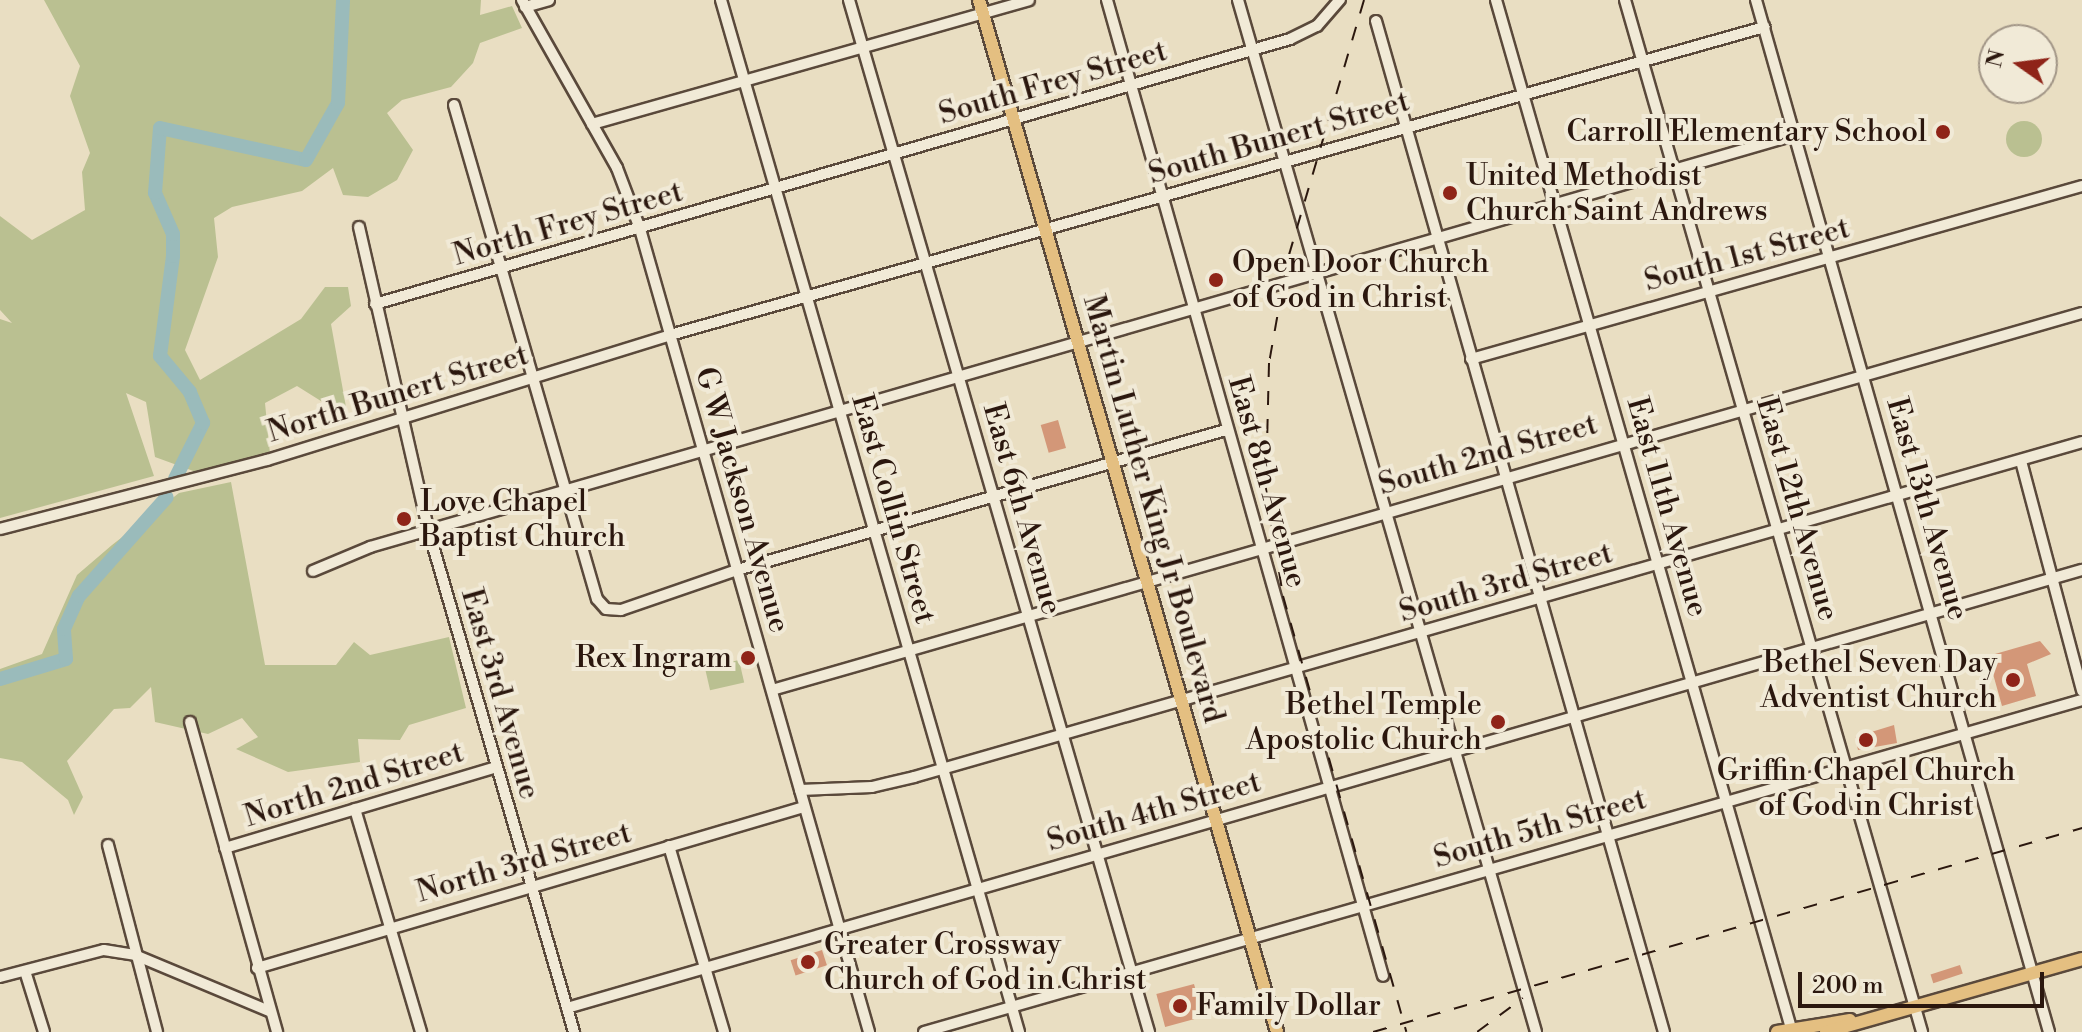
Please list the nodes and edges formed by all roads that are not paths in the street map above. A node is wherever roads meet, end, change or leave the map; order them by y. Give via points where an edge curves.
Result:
1 (549, 0) edge
2 (721, 0) edge
3 (849, 0) edge
4 (979, 0) edge
5 (1029, 0) edge
6 (1107, 0) edge
7 (1238, 0) edge
8 (1496, 0) edge
9 (1625, 0) edge
10 (1756, 0) edge
11 (524, 4) edge
12 (1338, 4) edge
13 (984, 14) junction
14 (1376, 21) dead end
15 (1764, 27) junction
16 (863, 49) junction
17 (1253, 50) junction
18 (1643, 60) junction
19 (744, 82) junction
20 (1133, 84) junction
21 (1521, 95) junction
22 (454, 105) dead end
23 (1013, 121) junction
24 (592, 124) junction
25 (1405, 126) junction
26 (1795, 135) junction
27 (894, 155) junction
28 (1283, 161) junction
29 (1676, 173) junction
30 (2082, 186) edge
31 (775, 190) junction
32 (1166, 195) junction
33 (1552, 208) junction
34 (359, 227) dead end
35 (640, 229) junction
36 (1044, 230) junction
37 (1438, 239) junction
38 (1831, 258) junction
39 (926, 265) junction
40 (502, 269) junction
41 (1318, 274) junction
42 (1710, 291) junction
43 (808, 296) junction
44 (375, 304) junction
45 (1195, 308) junction
46 (2082, 313) edge
47 (1589, 324) junction
48 (670, 335) junction
49 (1079, 343) junction
50 (1471, 359) junction
51 (1864, 375) junction
52 (533, 377) junction
53 (960, 377) junction
54 (1744, 408) junction
55 (840, 412) junction
56 (401, 420) junction
57 (1226, 430) junction
58 (1624, 440) junction
59 (2082, 442) edge
60 (704, 450) junction
61 (2021, 461) junction
62 (1114, 462) junction
63 (1504, 474) junction
64 (566, 491) junction
65 (1897, 496) junction
66 (992, 497) junction
67 (1386, 510) junction
68 (0, 529) edge
69 (1778, 530) junction
70 (429, 532) junction
71 (874, 532) junction
72 (1259, 548) junction
73 (1659, 564) junction
74 (737, 570) junction
75 (2082, 570) edge
76 (313, 571) dead end
77 (2056, 578) junction
78 (1147, 581) junction
79 (1540, 598) junction
80 (1931, 614) junction
81 (1028, 617) junction
82 (1422, 632) junction
83 (1812, 648) junction
84 (909, 651) junction
85 (1296, 668) junction
86 (1692, 681) junction
87 (772, 690) junction
88 (2082, 691) edge
89 (2082, 700) edge
90 (1181, 701) junction
91 (1573, 715) junction
92 (190, 722) dead end
93 (1965, 733) junction
94 (1062, 734) junction
95 (1456, 750) junction
96 (496, 767) junction
97 (1846, 767) junction
98 (943, 769) junction
99 (1330, 787) junction
100 (800, 790) junction
101 (1726, 802) junction
102 (804, 807) junction
103 (355, 809) junction
104 (1215, 819) junction
105 (1606, 833) junction
106 (108, 845) dead end
107 (669, 846) junction
108 (225, 848) junction
109 (1097, 854) junction
110 (1490, 868) junction
111 (532, 887) junction
112 (977, 888) junction
113 (1363, 906) junction
114 (391, 927) junction
115 (840, 930) junction
116 (1250, 938) junction
117 (135, 955) junction
118 (2082, 959) edge
119 (257, 968) junction
120 (705, 968) junction
121 (25, 971) junction
122 (1131, 972) junction
123 (2033, 973) junction
124 (1383, 976) dead end
125 (0, 977) edge
126 (1915, 1006) junction
127 (1011, 1007) junction
128 (567, 1008) junction
129 (269, 1011) junction
130 (1869, 1019) junction
131 (1791, 1028) junction
132 (44, 1032) edge
133 (157, 1032) edge
134 (277, 1032) edge
135 (421, 1032) edge
136 (574, 1032) edge
137 (724, 1032) edge
138 (869, 1032) edge
139 (924, 1032) edge
140 (1019, 1032) edge
141 (1149, 1032) edge
142 (1277, 1032) edge
143 (1536, 1032) edge
144 (1664, 1032) edge
145 (1777, 1032) edge
146 (1826, 1032) edge
147 (1849, 1032) edge
148 (1922, 1032) edge
149 (2049, 1032) edge

1 - 11 street
2 - 19 street, East Collin Street
3 - 16 street, East 6th Avenue
4 - 13 main road, Martin Luther King Jr Boulevard
5 - 13 street
6 - 20 street, East 8th Avenue
7 - 17 street
8 - 21 street, East 11th Avenue
9 - 18 street, East 12th Avenue
10 - 15 street, East 13th Avenue
11 - 24 street, G W Jackson Avenue
12 - 17 street, South Frey Street via 1302,35
13 - 16 street
13 - 23 main road, Martin Luther King Jr Boulevard
14 - 25 street
15 - 18 street, South Bunert Street
15 - 26 street, East 13th Avenue
16 - 19 street
16 - 27 street, East 6th Avenue
17 - 20 street, South Frey Street
17 - 28 street
18 - 21 street, South Bunert Street
18 - 29 street, East 12th Avenue
19 - 24 street
19 - 31 street, East Collin Street
20 - 23 street, South Frey Street
20 - 32 street, East 8th Avenue
21 - 25 street, South Bunert Street
21 - 33 street, East 11th Avenue
22 - 40 street
23 - 27 street, South Frey Street
23 - 36 main road, Martin Luther King Jr Boulevard
24 - 35 street, G W Jackson Avenue via 617,168
25 - 28 street, South Bunert Street
25 - 37 street
26 - 29 street
26 - 38 street, East 13th Avenue
27 - 31 street, South Frey Street
27 - 39 street, East 6th Avenue
28 - 32 street, South Bunert Street
28 - 41 street
29 - 33 street
29 - 42 street, East 12th Avenue
30 - 38 street, South 1st Street
31 - 35 street, North Frey Street
31 - 43 street, East Collin Street
32 - 36 street, South Bunert Street
32 - 45 street, East 8th Avenue
33 - 37 street
33 - 47 street, East 11th Avenue
34 - 44 street, East 3rd Avenue
35 - 40 street, North Frey Street
35 - 48 street, G W Jackson Avenue
36 - 39 street, South Bunert Street
36 - 49 main road, Martin Luther King Jr Boulevard
37 - 41 street
37 - 50 street
38 - 42 street, South 1st Street
38 - 51 street, East 13th Avenue
39 - 43 street, South Bunert Street
39 - 53 street, East 6th Avenue
40 - 44 street, North Frey Street
40 - 52 street
41 - 45 street
41 - 67 street
42 - 47 street, South 1st Street
42 - 54 street, East 12th Avenue
43 - 48 street, North Bunert Street
43 - 55 street, East Collin Street
44 - 56 street, East 3rd Avenue
45 - 49 street
45 - 57 street, East 8th Avenue
46 - 51 street, South 2nd Street
47 - 50 street, South 1st Street
47 - 58 street, East 11th Avenue
48 - 52 street, North Bunert Street
48 - 60 street, G W Jackson Avenue
49 - 53 street
49 - 62 main road, Martin Luther King Jr Boulevard
50 - 63 street
51 - 54 street, South 2nd Street
51 - 65 street, East 13th Avenue
52 - 56 street, North Bunert Street
52 - 64 street
53 - 55 street
53 - 66 street, East 6th Avenue
54 - 58 street, South 2nd Street
54 - 69 street, East 12th Avenue
55 - 60 street
55 - 71 street, East Collin Street
56 - 68 street, North Bunert Street
56 - 70 street, East 3rd Avenue
57 - 62 street
57 - 72 street, East 8th Avenue
58 - 63 street, South 2nd Street
58 - 73 street, East 11th Avenue
59 - 61 street, South 3rd Street
60 - 64 street
60 - 74 street, G W Jackson Avenue
61 - 65 street, South 3rd Street
61 - 77 street
62 - 66 street
62 - 78 main road, Martin Luther King Jr Boulevard
63 - 67 street, South 2nd Street
63 - 79 street
64 - 70 street
64 - 74 street via 606,609 621,610
65 - 69 street, South 3rd Street
65 - 80 street, East 13th Avenue
66 - 71 street
66 - 81 street, East 6th Avenue
67 - 72 street, South 2nd Street
67 - 82 street
69 - 73 street, South 3rd Street
69 - 83 street, East 12th Avenue
70 - 76 street
70 - 96 street, East 3rd Avenue
71 - 74 street
71 - 84 street, East Collin Street
72 - 78 street, South 2nd Street
72 - 85 street, East 8th Avenue
73 - 79 street, South 3rd Street
73 - 86 street, East 11th Avenue
74 - 87 street, G W Jackson Avenue
75 - 77 street, South 4th Street
77 - 80 street, South 4th Street
77 - 88 street
78 - 81 street, South 2nd Street
78 - 90 main road, Martin Luther King Jr Boulevard
79 - 82 street, South 3rd Street
79 - 91 street
80 - 83 street, South 4th Street
80 - 93 street, East 13th Avenue
81 - 84 street, South 2nd Street
81 - 94 street, East 6th Avenue
82 - 85 street, South 3rd Street
82 - 95 street
83 - 86 street, South 4th Street
83 - 97 street, East 12th Avenue
84 - 87 street
84 - 98 street, East Collin Street
85 - 90 street, South 3rd Street
85 - 99 street, East 8th Avenue
86 - 91 street, South 4th Street
86 - 101 street, East 11th Avenue
87 - 100 street, G W Jackson Avenue
89 - 93 street, South 5th Street
90 - 94 street, South 3rd Street
90 - 104 main road, Martin Luther King Jr Boulevard
91 - 95 street, South 4th Street
91 - 105 street
92 - 108 street
93 - 97 street, South 5th Street
93 - 123 street, East 13th Avenue
94 - 98 street, South 3rd Street
94 - 109 street, East 6th Avenue
95 - 99 street, South 4th Street
95 - 110 street
96 - 103 street, North 2nd Street
96 - 111 street, East 3rd Avenue
97 - 101 street, South 5th Street
97 - 126 street, East 12th Avenue
98 - 100 street via 872,787
98 - 112 street, East Collin Street
99 - 104 street, South 4th Street
99 - 113 street, East 8th Avenue
100 - 102 street, G W Jackson Avenue
101 - 105 street, South 5th Street
101 - 131 street, East 11th Avenue
102 - 107 street, North 3rd Street
102 - 115 street, G W Jackson Avenue
103 - 108 street, North 2nd Street
103 - 114 street
104 - 109 street, South 4th Street
104 - 116 main road, Martin Luther King Jr Boulevard
105 - 110 street, South 5th Street
105 - 144 street
106 - 117 street
107 - 111 street, North 3rd Street
107 - 120 street
108 - 119 street
109 - 112 street, South 4th Street
109 - 122 street, East 6th Avenue
110 - 113 street, South 5th Street
110 - 143 street
111 - 114 street, North 3rd Street
111 - 128 street, East 3rd Avenue
112 - 115 street, South 4th Street
112 - 127 street, East Collin Street
113 - 116 street, South 5th Street
113 - 124 street, East 8th Avenue
114 - 119 street, North 3rd Street
114 - 135 street
115 - 120 street, South 4th Street
115 - 138 street, G W Jackson Avenue
116 - 122 street, South 5th Street
116 - 142 main road, Martin Luther King Jr Boulevard
117 - 121 street via 91,951
117 - 129 street
117 - 133 street
118 - 123 main road
119 - 129 street
120 - 128 street, South 4th Street
120 - 137 street
121 - 125 street
121 - 132 street
122 - 127 street, South 5th Street
122 - 141 street, East 6th Avenue
123 - 126 main road
123 - 149 street, East 13th Avenue
126 - 130 main road
126 - 148 street, East 12th Avenue
127 - 139 street, South 5th Street
127 - 140 street, East Collin Street
128 - 136 street, East 3rd Avenue
129 - 134 street
130 - 131 main road
130 - 146 main road
130 - 147 main road
131 - 145 main road

